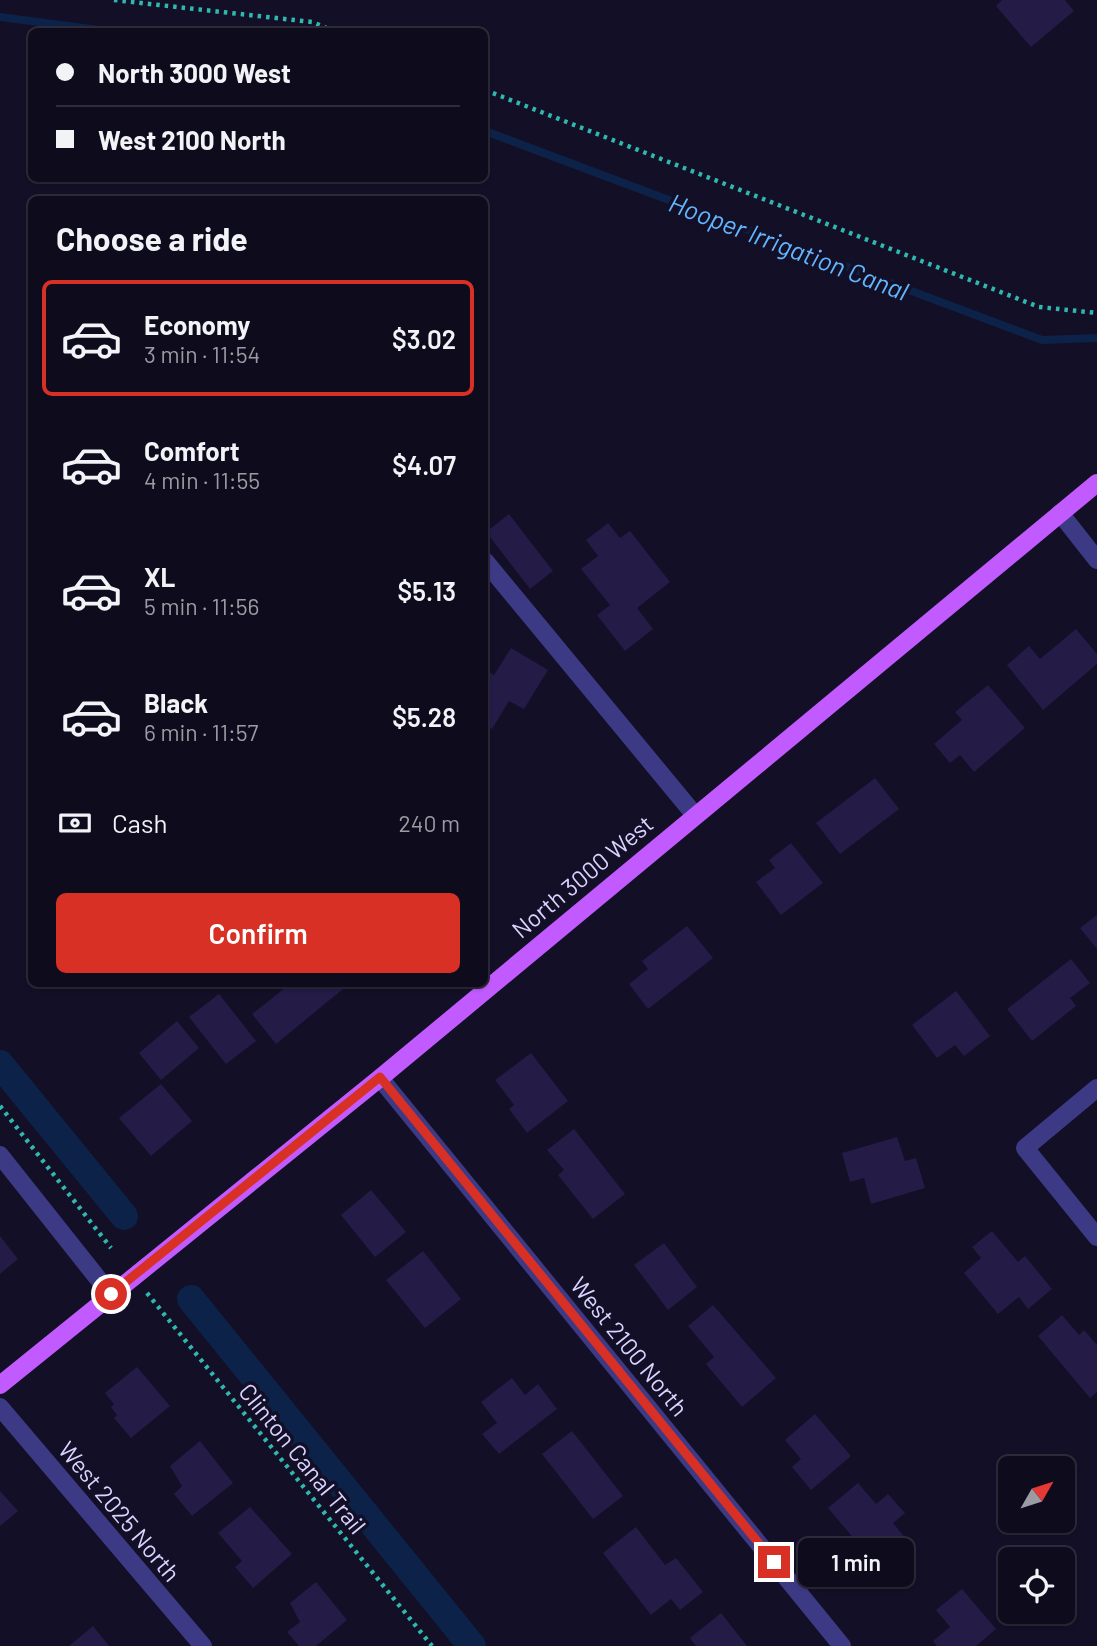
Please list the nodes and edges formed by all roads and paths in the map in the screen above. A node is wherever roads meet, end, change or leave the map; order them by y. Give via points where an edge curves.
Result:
1 (114, 0) edge
2 (326, 28) edge
3 (488, 91) edge
4 (1097, 313) edge
5 (1097, 483) edge
6 (1060, 513) junction
7 (1097, 560) edge
8 (488, 565) edge
9 (694, 814) junction
10 (487, 987) edge
11 (488, 987) edge
12 (380, 1077) junction
13 (1097, 1088) edge
14 (0, 1107) edge
15 (0, 1155) edge
16 (1097, 1237) edge
17 (111, 1248) dead end
18 (146, 1293) dead end
19 (111, 1294) junction
20 (0, 1385) edge
21 (0, 1407) edge
22 (203, 1646) edge
23 (432, 1646) edge
24 (842, 1646) edge

1 - 2 path via 312,22
3 - 4 path via 1038,307
5 - 6 main road, North 3000 West
6 - 7 street
6 - 9 main road, North 3000 West
8 - 9 street
9 - 11 main road, North 3000 West
10 - 12 main road, North 3000 West
12 - 19 main road, North 3000 West
12 - 24 street, West 2100 North
13 - 16 street via 1025,1148
14 - 17 path
15 - 19 street
18 - 23 path, Clinton Canal Trail
19 - 20 main road, North 3000 West
21 - 22 street, West 2025 North

